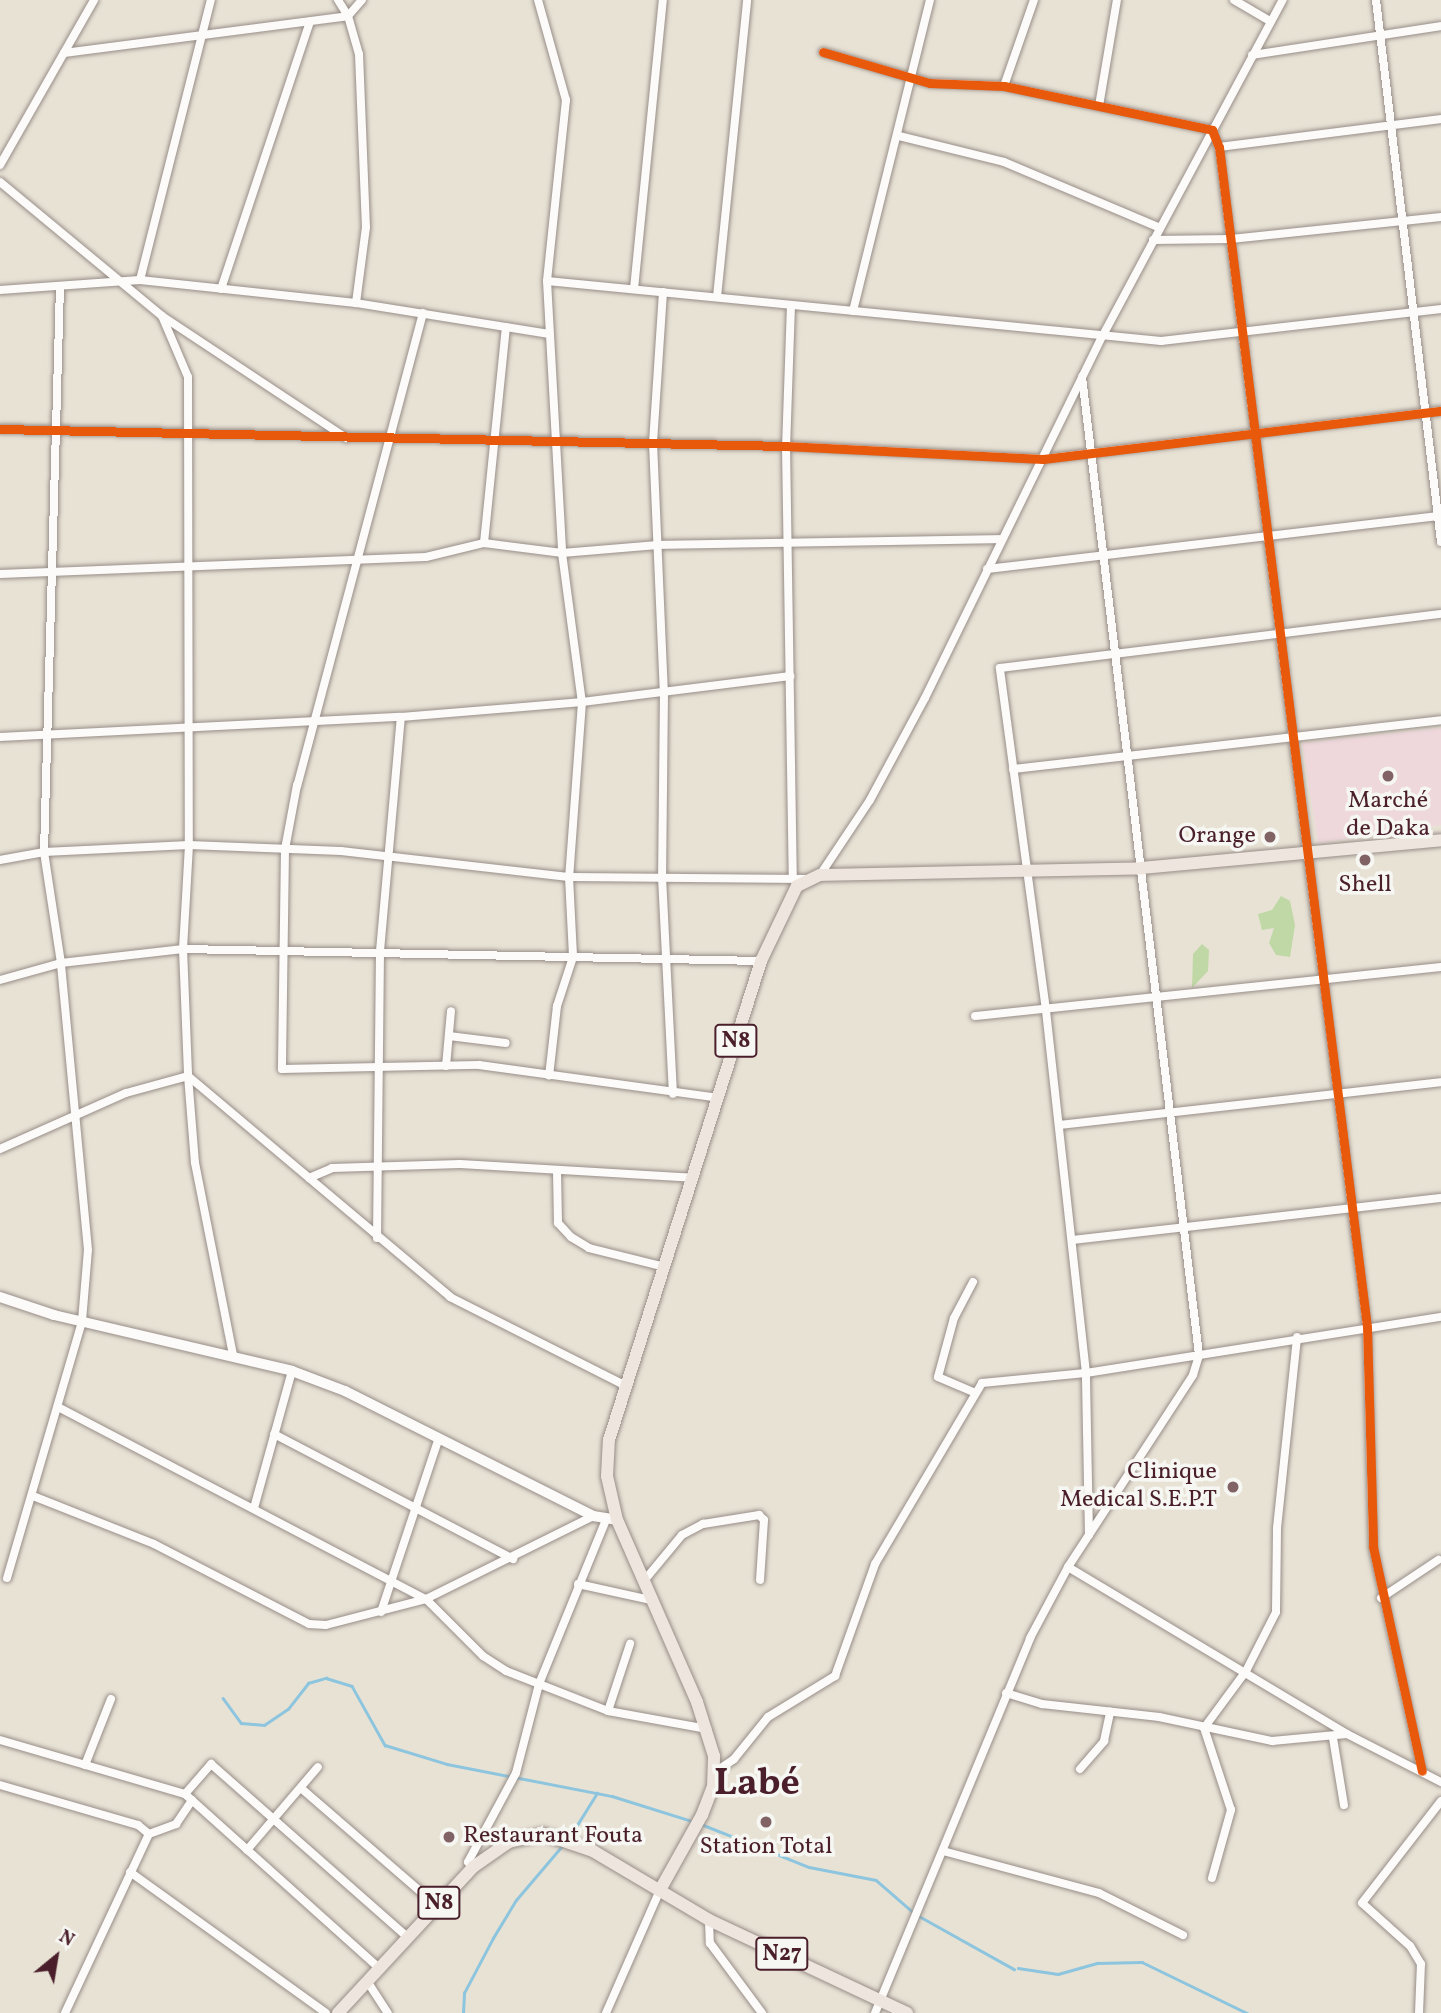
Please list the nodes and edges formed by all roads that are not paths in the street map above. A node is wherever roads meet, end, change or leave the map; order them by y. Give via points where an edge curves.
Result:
1 (94, 0) edge
2 (211, 0) edge
3 (338, 0) edge
4 (362, 0) edge
5 (538, 0) edge
6 (663, 0) edge
7 (747, 0) edge
8 (930, 0) edge
9 (1034, 0) edge
10 (1117, 0) edge
11 (1234, 0) edge
12 (1283, 0) edge
13 (1376, 0) edge
14 (348, 16) junction
15 (310, 21) junction
16 (1270, 21) junction
17 (1441, 26) edge
18 (205, 34) junction
19 (1380, 35) junction
20 (823, 52) dead end
21 (64, 53) junction
22 (1252, 55) junction
23 (913, 78) junction
24 (1004, 86) junction
25 (1099, 106) junction
26 (1441, 119) edge
27 (1391, 125) junction
28 (1212, 130) junction
29 (899, 136) junction
30 (1219, 147) junction
31 (0, 165) edge
32 (0, 182) edge
33 (1441, 217) edge
34 (1403, 222) junction
35 (1160, 228) junction
36 (1231, 239) junction
37 (1153, 240) junction
38 (140, 280) junction
39 (547, 281) junction
40 (123, 284) junction
41 (60, 286) junction
42 (221, 289) junction
43 (634, 289) junction
44 (0, 290) edge
45 (663, 292) junction
46 (717, 298) junction
47 (356, 303) junction
48 (791, 305) junction
49 (1441, 309) edge
50 (853, 311) junction
51 (1413, 312) junction
52 (423, 313) junction
53 (162, 316) junction
54 (506, 327) junction
55 (1243, 331) junction
56 (549, 334) junction
57 (1103, 335) junction
58 (1082, 377) junction
59 (1441, 411) edge
60 (1424, 412) junction
61 (0, 429) edge
62 (56, 431) junction
63 (1256, 433) junction
64 (189, 435) junction
65 (348, 439) junction
66 (389, 439) junction
67 (495, 441) junction
68 (555, 442) junction
69 (653, 443) junction
70 (786, 446) junction
71 (1091, 454) junction
72 (1043, 459) junction
73 (1439, 516) edge
74 (1269, 536) junction
75 (1002, 539) junction
76 (788, 541) junction
77 (1441, 542) edge
78 (484, 543) junction
79 (658, 545) junction
80 (562, 553) junction
81 (1104, 555) junction
82 (358, 559) junction
83 (190, 566) junction
84 (987, 569) junction
85 (52, 572) junction
86 (0, 575) edge
87 (1441, 614) edge
88 (1282, 633) junction
89 (1115, 653) junction
90 (790, 676) junction
91 (664, 692) junction
92 (582, 702) junction
93 (401, 717) junction
94 (1441, 720) edge
95 (314, 721) junction
96 (189, 728) junction
97 (47, 735) junction
98 (1295, 736) junction
99 (0, 737) edge
100 (1128, 756) junction
101 (1013, 769) junction
102 (1441, 840) edge
103 (189, 845) junction
104 (285, 849) junction
105 (44, 852) junction
106 (1311, 853) junction
107 (388, 856) junction
108 (0, 860) edge
109 (1142, 867) junction
110 (1028, 872) junction
111 (820, 875) junction
112 (569, 877) junction
113 (662, 877) junction
114 (800, 878) junction
115 (283, 948) junction
116 (183, 949) junction
117 (380, 951) junction
118 (573, 957) junction
119 (666, 960) junction
120 (761, 961) junction
121 (61, 962) junction
122 (1441, 967) edge
123 (0, 980) edge
124 (1326, 980) junction
125 (1158, 997) junction
126 (1046, 1010) junction
127 (451, 1011) dead end
128 (975, 1016) dead end
129 (449, 1036) junction
130 (506, 1042) dead end
131 (446, 1066) junction
132 (376, 1068) junction
133 (188, 1076) junction
134 (549, 1076) junction
135 (1441, 1082) edge
136 (1339, 1093) junction
137 (673, 1094) junction
138 (719, 1098) junction
139 (1172, 1112) junction
140 (73, 1114) junction
141 (1059, 1125) junction
142 (0, 1149) edge
143 (377, 1165) junction
144 (557, 1171) junction
145 (309, 1178) junction
146 (693, 1178) junction
147 (1441, 1198) edge
148 (1352, 1208) junction
149 (1187, 1227) junction
150 (377, 1238) junction
151 (1072, 1240) junction
152 (665, 1267) junction
153 (973, 1282) dead end
154 (0, 1297) edge
155 (1441, 1317) edge
156 (82, 1321) junction
157 (1367, 1327) junction
158 (1297, 1337) junction
159 (233, 1355) junction
160 (1199, 1355) junction
161 (292, 1371) junction
162 (1086, 1373) junction
163 (626, 1385) junction
164 (973, 1392) junction
165 (58, 1407) junction
166 (274, 1434) junction
167 (439, 1438) junction
168 (33, 1496) junction
169 (254, 1508) junction
170 (416, 1511) junction
171 (593, 1516) junction
172 (611, 1520) junction
173 (1090, 1535) junction
174 (513, 1559) junction
175 (1438, 1560) dead end
176 (1069, 1567) junction
177 (7, 1578) dead end
178 (394, 1580) junction
179 (760, 1580) dead end
180 (643, 1582) junction
181 (578, 1584) junction
182 (1381, 1598) junction
183 (426, 1599) junction
184 (651, 1600) junction
185 (381, 1612) junction
186 (629, 1644) dead end
187 (1246, 1671) junction
188 (539, 1684) junction
189 (1006, 1693) junction
190 (111, 1699) dead end
191 (608, 1711) junction
192 (1111, 1712) junction
193 (1204, 1728) junction
194 (707, 1729) junction
195 (1347, 1734) junction
196 (1332, 1738) junction
197 (0, 1740) edge
198 (86, 1765) junction
199 (318, 1768) dead end
200 (1080, 1769) dead end
201 (1422, 1771) junction
202 (715, 1772) junction
203 (1441, 1782) edge
204 (0, 1785) edge
205 (302, 1789) junction
206 (188, 1797) junction
207 (1441, 1801) edge
208 (1344, 1805) dead end
209 (275, 1819) junction
210 (149, 1834) junction
211 (247, 1850) junction
212 (943, 1851) junction
213 (473, 1867) junction
214 (130, 1872) junction
215 (1212, 1878) dead end
216 (660, 1890) junction
217 (436, 1905) junction
218 (709, 1920) junction
219 (1182, 1935) dead end
220 (407, 1937) junction
221 (379, 1968) junction
222 (368, 1982) junction
223 (877, 2007) edge
224 (65, 2013) edge
225 (326, 2013) edge
226 (338, 2013) edge
227 (387, 2013) edge
228 (606, 2013) edge
229 (762, 2013) edge
230 (907, 2013) edge
231 (1419, 2013) edge

1 - 21 street
2 - 18 street
3 - 14 street
4 - 14 street
5 - 39 street via 566,100
6 - 43 street
7 - 46 street
8 - 23 street
9 - 24 street
10 - 25 street
11 - 16 street
12 - 16 street
13 - 19 street
14 - 15 street
14 - 47 street via 359,54 366,228
15 - 18 street
15 - 42 street
16 - 22 street
17 - 19 street
18 - 21 street
18 - 38 street
19 - 22 street
19 - 27 street
20 - 23 street
21 - 31 street
22 - 28 street
23 - 24 street
23 - 29 street
24 - 25 street
25 - 28 street
26 - 27 street
27 - 30 street
27 - 34 street
28 - 30 street
28 - 35 street
29 - 35 street via 1004,162
29 - 50 street
30 - 36 street
32 - 40 street
33 - 34 street
34 - 36 street
34 - 51 street
35 - 37 street
36 - 37 street
36 - 55 street
37 - 57 street
38 - 40 street
38 - 42 street
39 - 43 street
39 - 56 street
40 - 41 street
40 - 53 street
41 - 44 street
41 - 62 street
42 - 47 street
43 - 45 street
45 - 46 street
45 - 69 street
46 - 48 street
47 - 52 street
48 - 50 street
48 - 70 street
49 - 51 street
50 - 57 street
51 - 55 street
51 - 60 street
52 - 54 street
52 - 66 street
53 - 64 street via 188,377
53 - 65 street
54 - 56 street
54 - 67 street
55 - 57 street via 1161,341
55 - 63 street
56 - 68 street
57 - 58 street
58 - 71 street
58 - 72 street
59 - 60 street
60 - 63 street
60 - 73 street
61 - 62 street
62 - 64 street
62 - 85 street
63 - 71 street
63 - 74 street
64 - 65 street
64 - 83 street
65 - 66 street
66 - 67 street
66 - 82 street
67 - 68 street
67 - 78 street
68 - 69 street
68 - 80 street
69 - 70 street
69 - 79 street
70 - 72 street
70 - 76 street
71 - 72 street
71 - 81 street
72 - 75 street
73 - 74 street
73 - 77 street
74 - 81 street
74 - 88 street
75 - 76 street
75 - 84 street
76 - 79 street
76 - 90 street
78 - 80 street
78 - 82 street via 426,557
79 - 80 street
79 - 91 street
80 - 92 street
81 - 84 street
81 - 89 street
82 - 83 street
82 - 95 street
83 - 85 street
83 - 96 street
84 - 111 street via 870,800
85 - 86 street
85 - 97 street
87 - 88 street
88 - 89 street
88 - 98 street
89 - 100 street
89 - 101 street via 1000,668
90 - 91 street
90 - 114 street
91 - 92 street
91 - 113 street
92 - 93 street
92 - 112 street
93 - 95 street
93 - 107 street
94 - 98 street
95 - 96 street
95 - 104 street
96 - 97 street
96 - 103 street
97 - 99 street
97 - 105 street
98 - 100 street
98 - 106 street
100 - 101 street
100 - 109 street
101 - 110 street
102 - 106 main road
103 - 104 street
103 - 105 street
103 - 116 street
104 - 107 street
104 - 115 street
105 - 108 street
105 - 121 street
106 - 109 main road
106 - 124 street
107 - 112 street
107 - 117 street
109 - 110 main road
109 - 125 street
110 - 111 main road
110 - 126 street
111 - 114 main road
112 - 113 street
112 - 118 street
113 - 114 street
113 - 119 street
114 - 120 main road, N8
115 - 116 street
115 - 117 street
115 - 132 street via 282,1069
116 - 121 street
116 - 133 street
117 - 118 street
117 - 132 street
118 - 119 street
118 - 134 street via 557,1006
119 - 120 street
119 - 137 street
120 - 138 main road, N8
121 - 123 street
121 - 140 street
122 - 124 street
124 - 125 street
124 - 136 street
125 - 126 street
125 - 139 street
126 - 128 street
126 - 141 street
127 - 129 street
129 - 130 street
129 - 131 street
131 - 132 street
131 - 134 street via 480,1065
132 - 143 street
133 - 140 street
133 - 145 street
133 - 159 street via 195,1163
134 - 137 street
135 - 136 street
136 - 139 street
136 - 148 street
137 - 138 street
138 - 146 main road, N8
139 - 141 street
139 - 149 street
140 - 142 street
140 - 156 street via 88,1250
141 - 151 street
143 - 144 street via 460,1164
143 - 145 street via 332,1168
143 - 150 street
144 - 146 street
144 - 152 street via 558,1223 571,1237 589,1248
145 - 150 street
146 - 152 main road, N8
147 - 148 street
148 - 149 street
148 - 157 street
149 - 151 street
149 - 160 street
150 - 163 street via 450,1297
151 - 162 street
152 - 163 main road, N8
153 - 164 street via 954,1318 938,1377
154 - 156 street
155 - 157 street
156 - 159 street
156 - 165 street
157 - 158 street
157 - 182 street via 1373,1547
158 - 160 street
158 - 187 street via 1277,1528 1279,1597
159 - 161 street
160 - 162 street
160 - 173 street via 1193,1375
161 - 166 street
161 - 167 street via 345,1391
162 - 164 street via 1007,1378 982,1383
162 - 173 street
163 - 172 main road, N8 via 609,1440
164 - 202 street via 875,1564 835,1676 768,1717 734,1759
165 - 168 street
165 - 169 street
166 - 169 street
166 - 170 street
167 - 170 street
167 - 171 street
168 - 177 street
168 - 185 street via 154,1544 309,1624 326,1625
169 - 178 street
170 - 174 street
170 - 178 street
171 - 172 street
171 - 174 street
172 - 180 main road, N8
172 - 181 street
173 - 176 street
174 - 183 street
175 - 182 street
176 - 187 street
176 - 189 street
178 - 183 street
178 - 185 street
179 - 180 street via 764,1520 759,1515 704,1524 682,1535
180 - 184 main road, N8
181 - 184 street
181 - 188 street
182 - 201 street
183 - 185 street
183 - 188 street via 483,1656
184 - 194 main road, N8
186 - 191 street
187 - 193 street
187 - 195 street
188 - 191 street
188 - 213 street via 514,1777 468,1862
189 - 192 street via 1042,1704
189 - 212 street
190 - 198 street
191 - 194 street
192 - 193 street
192 - 200 street via 1104,1741
193 - 196 street via 1272,1741
193 - 215 street via 1231,1810
194 - 202 main road, N8
195 - 196 street
195 - 201 street
196 - 208 street
197 - 198 street
198 - 206 street
199 - 205 street
201 - 203 street
202 - 216 main road, N8 via 702,1815
204 - 210 street via 138,1825
205 - 209 street
205 - 217 street
206 - 209 street via 211,1763
206 - 210 street via 176,1824
206 - 211 street
207 - 231 street via 1362,1903 1410,1946 1421,1964
209 - 211 street
209 - 220 street
210 - 214 street
211 - 221 street
212 - 219 street via 1099,1894
212 - 223 street
213 - 216 main road, N8 via 492,1851 526,1835 567,1840
213 - 217 main road, N8
214 - 224 street
214 - 225 street
216 - 218 main road, N27
216 - 228 street
217 - 220 main road, N8
218 - 223 main road, N27
218 - 229 street via 710,1943
220 - 221 main road, N8
221 - 222 main road, N8
222 - 226 main road, N8
222 - 227 street
223 - 230 main road, N27

